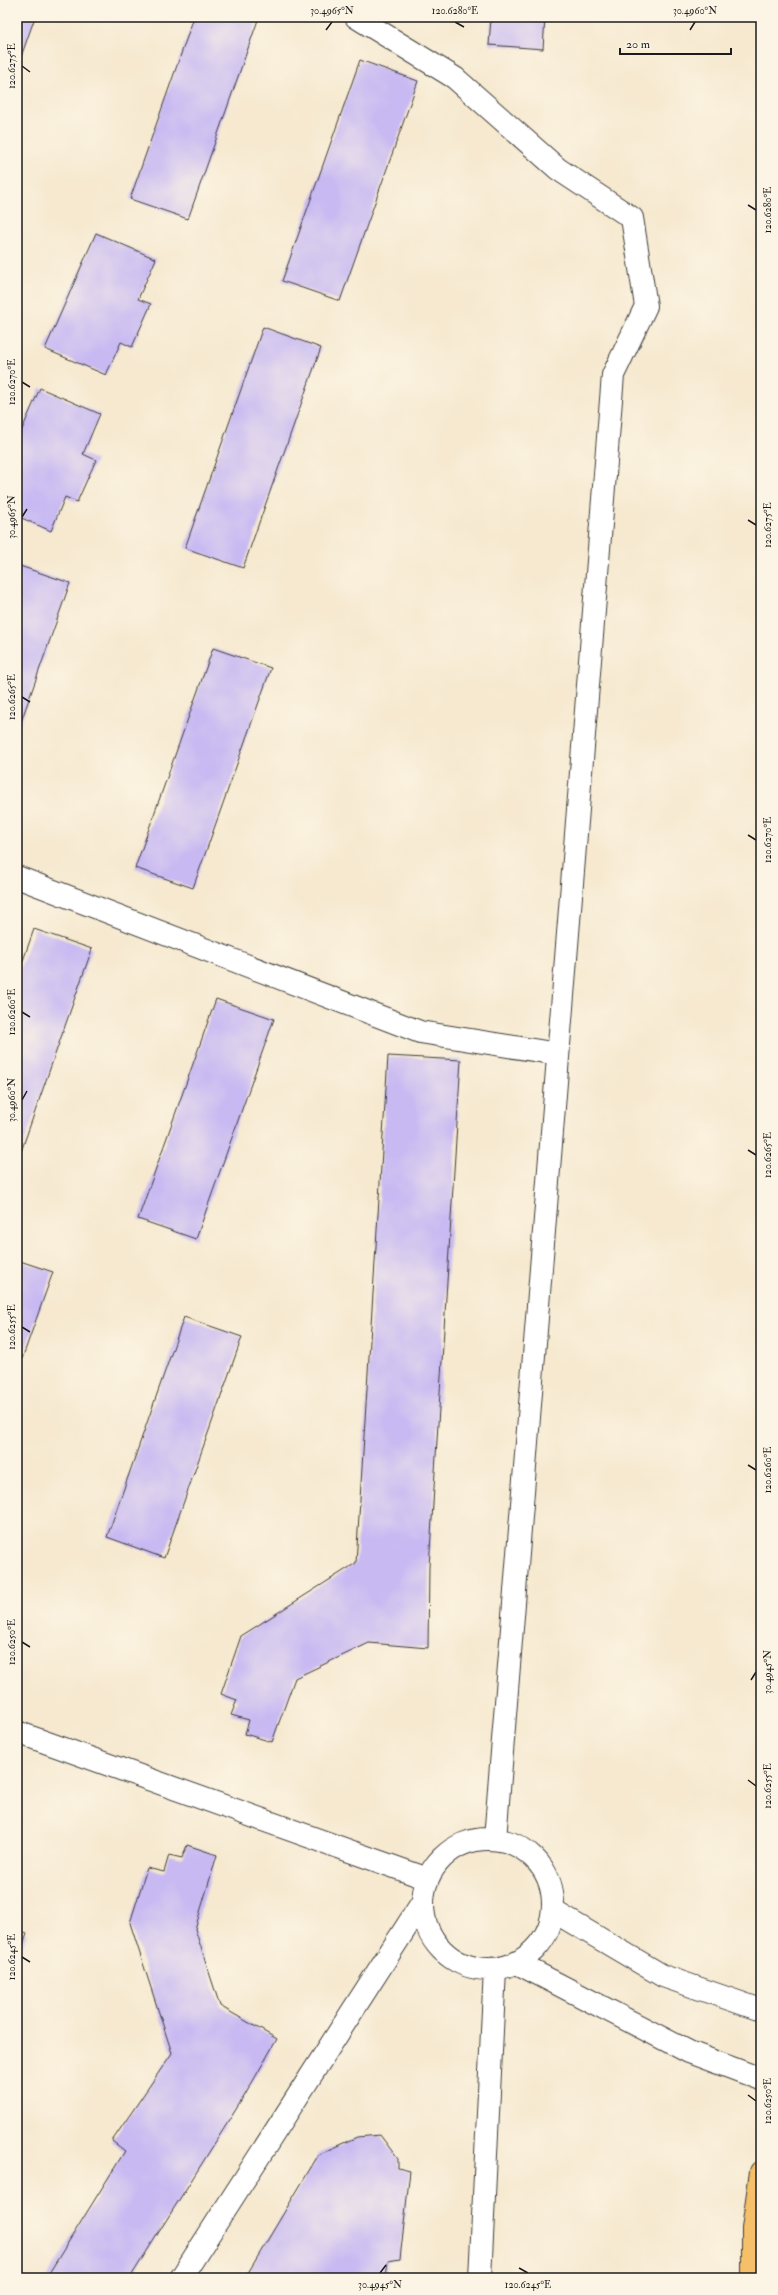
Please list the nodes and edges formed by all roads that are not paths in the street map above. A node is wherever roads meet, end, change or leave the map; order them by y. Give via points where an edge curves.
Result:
1 (356, 17) edge
2 (17, 877) edge
3 (558, 1054) junction
4 (17, 1732) edge
5 (494, 1839) junction
6 (428, 1879) junction
7 (423, 1901) junction
8 (554, 1911) junction
9 (517, 1963) junction
10 (495, 1969) junction
11 (761, 2010) edge
12 (761, 2079) edge
13 (761, 2172) edge
14 (181, 2278) edge
15 (480, 2278) edge
16 (753, 2278) edge

1 - 3 street via 455,78 558,169 632,218 646,306 613,375
2 - 3 street via 420,1032
3 - 5 street
4 - 6 street
5 - 6 street via 474,1840 455,1848 439,1862
5 - 8 street via 514,1844 532,1855 545,1872 552,1891
6 - 7 street
7 - 10 street via 426,1924 441,1949 452,1959 473,1968
7 - 14 street
8 - 9 street via 548,1931 535,1950
8 - 11 street via 663,1976
9 - 10 street
9 - 12 street via 689,2052
10 - 15 street
13 - 16 highway via 753,2228

